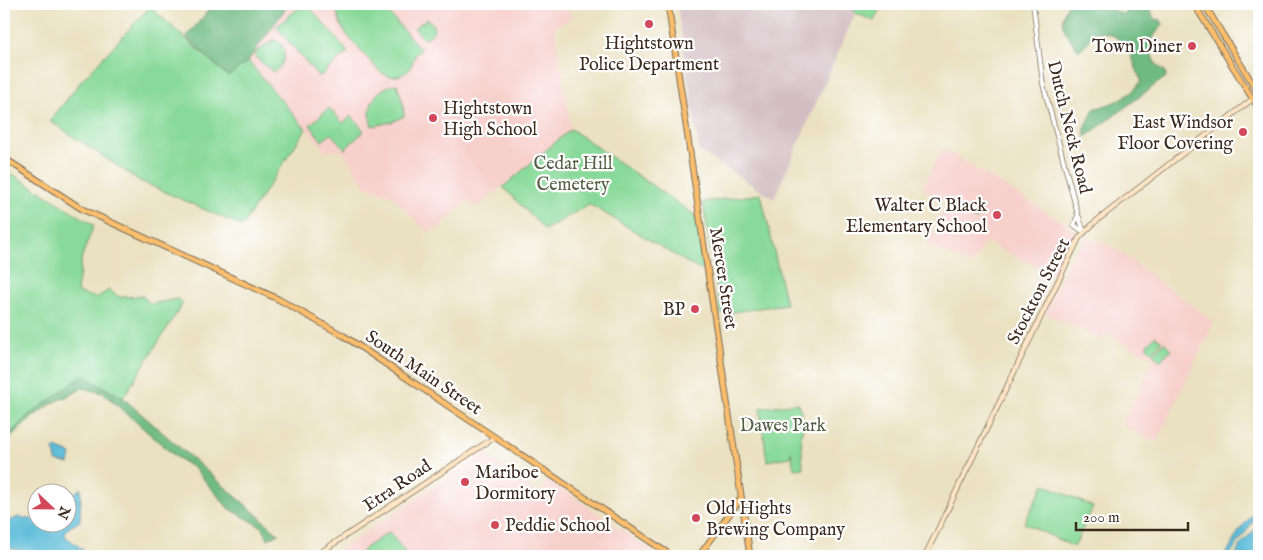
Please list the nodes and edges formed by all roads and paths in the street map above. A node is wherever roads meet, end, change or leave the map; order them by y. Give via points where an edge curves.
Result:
1 (668, 4) edge
2 (1033, 4) edge
3 (1194, 4) edge
4 (1204, 4) edge
5 (1259, 94) edge
6 (1253, 99) junction
7 (1259, 109) edge
8 (4, 158) edge
9 (1078, 215) junction
10 (1084, 232) junction
11 (495, 437) junction
12 (742, 497) junction
13 (315, 556) edge
14 (672, 556) edge
15 (699, 556) edge
16 (750, 556) edge
17 (926, 556) edge

1 - 12 main road, Mercer Street
2 - 9 street, Dutch Neck Road via 1049,111
3 - 6 main road
4 - 5 main road
5 - 6 main road, Stockton Street
6 - 7 main road
6 - 10 main road, Stockton Street
8 - 11 main road, South Main Street via 68,202 144,240 278,299 322,323
9 - 10 street
9 - 10 street, Dutch Neck Road via 1074,226
10 - 17 main road, Stockton Street via 1065,264
11 - 13 main road, Etra Road
11 - 14 main road, South Main Street
12 - 15 main road
12 - 16 main road, Mercer Street

